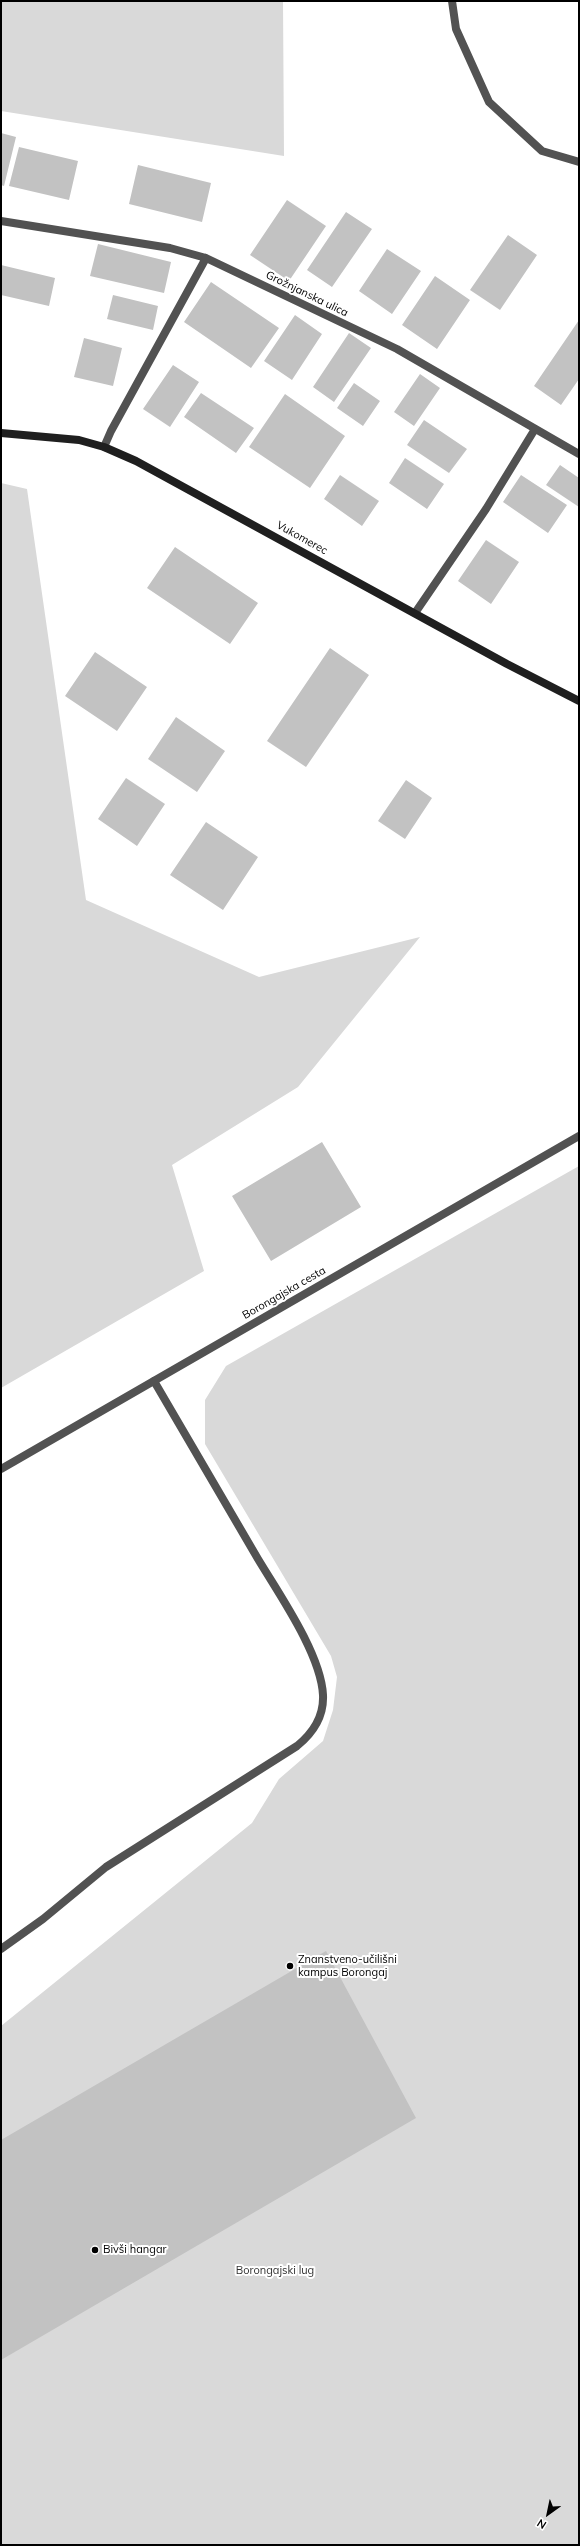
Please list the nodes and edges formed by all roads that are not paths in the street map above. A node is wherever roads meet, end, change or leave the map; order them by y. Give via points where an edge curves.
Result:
1 (452, 1) edge
2 (579, 162) edge
3 (1, 221) edge
4 (206, 258) junction
5 (535, 429) junction
6 (1, 433) edge
7 (104, 447) junction
8 (579, 454) edge
9 (416, 613) junction
10 (579, 700) edge
11 (579, 1136) edge
12 (154, 1381) junction
13 (1, 1469) edge
14 (1, 1950) edge

1 - 2 street via 456,29 489,102 542,151
3 - 4 street, Grožnjanska ulica via 170,248
4 - 5 street, Grožnjanska ulica via 396,350
4 - 7 street
5 - 8 street, Grožnjanska ulica
5 - 9 street via 486,509
6 - 7 street, Vukomerec via 79,440
7 - 9 street, Vukomerec via 181,484
9 - 10 street, Vukomerec via 507,664
11 - 12 street, Borongajska cesta
12 - 13 street, Borongajska cesta
12 - 14 street via 293,1619 319,1671 323,1695 320,1718 311,1735 297,1746 106,1867

